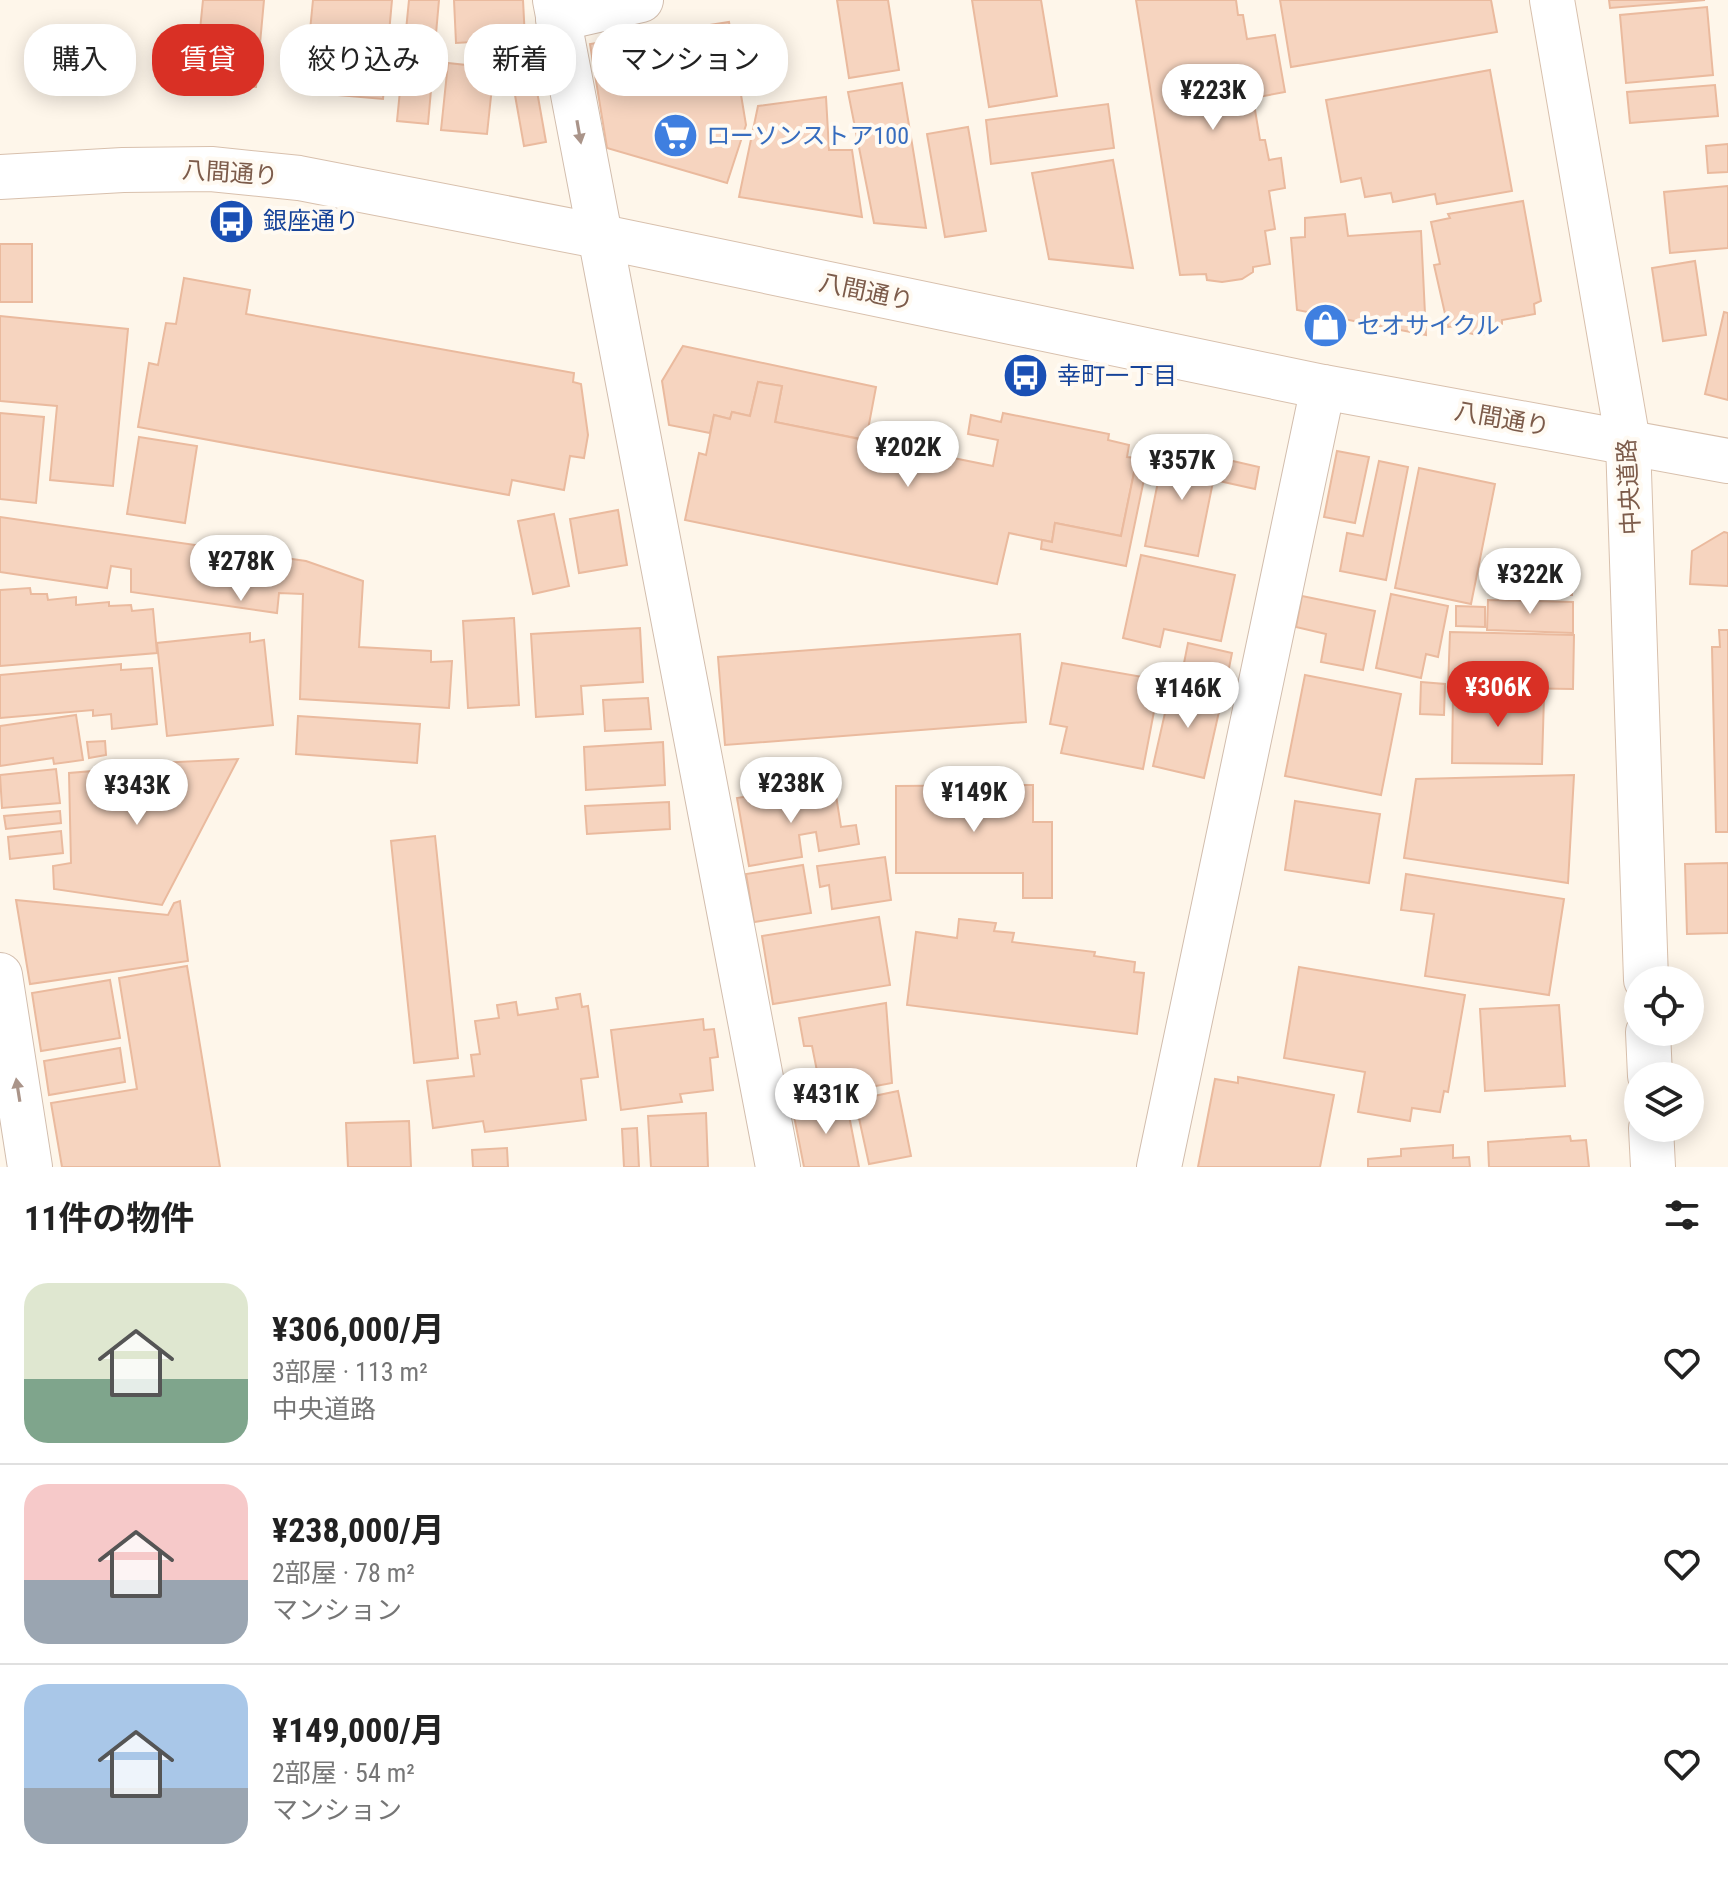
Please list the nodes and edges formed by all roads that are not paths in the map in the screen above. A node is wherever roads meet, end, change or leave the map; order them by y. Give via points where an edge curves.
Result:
1 (641, 0) edge
2 (1552, 0) edge
3 (557, 10) edge
4 (0, 177) edge
5 (598, 236) junction
6 (1323, 387) junction
7 (1628, 442) junction
8 (1728, 461) edge
9 (1646, 966) edge
10 (0, 975) edge
11 (1652, 1142) edge
12 (30, 1167) edge
13 (778, 1167) edge
14 (1159, 1167) edge
15 (1653, 1167) edge

1 - 3 street
2 - 7 street, 中央道路
3 -> 5 street
4 - 5 street, 八間通り via 211,169 299,178
5 - 6 street, 八間通り
5 - 13 street
6 - 7 street, 八間通り
6 - 14 street
7 - 8 street, 八間通り
7 - 9 street, 中央道路
12 -> 10 street
11 - 15 street

